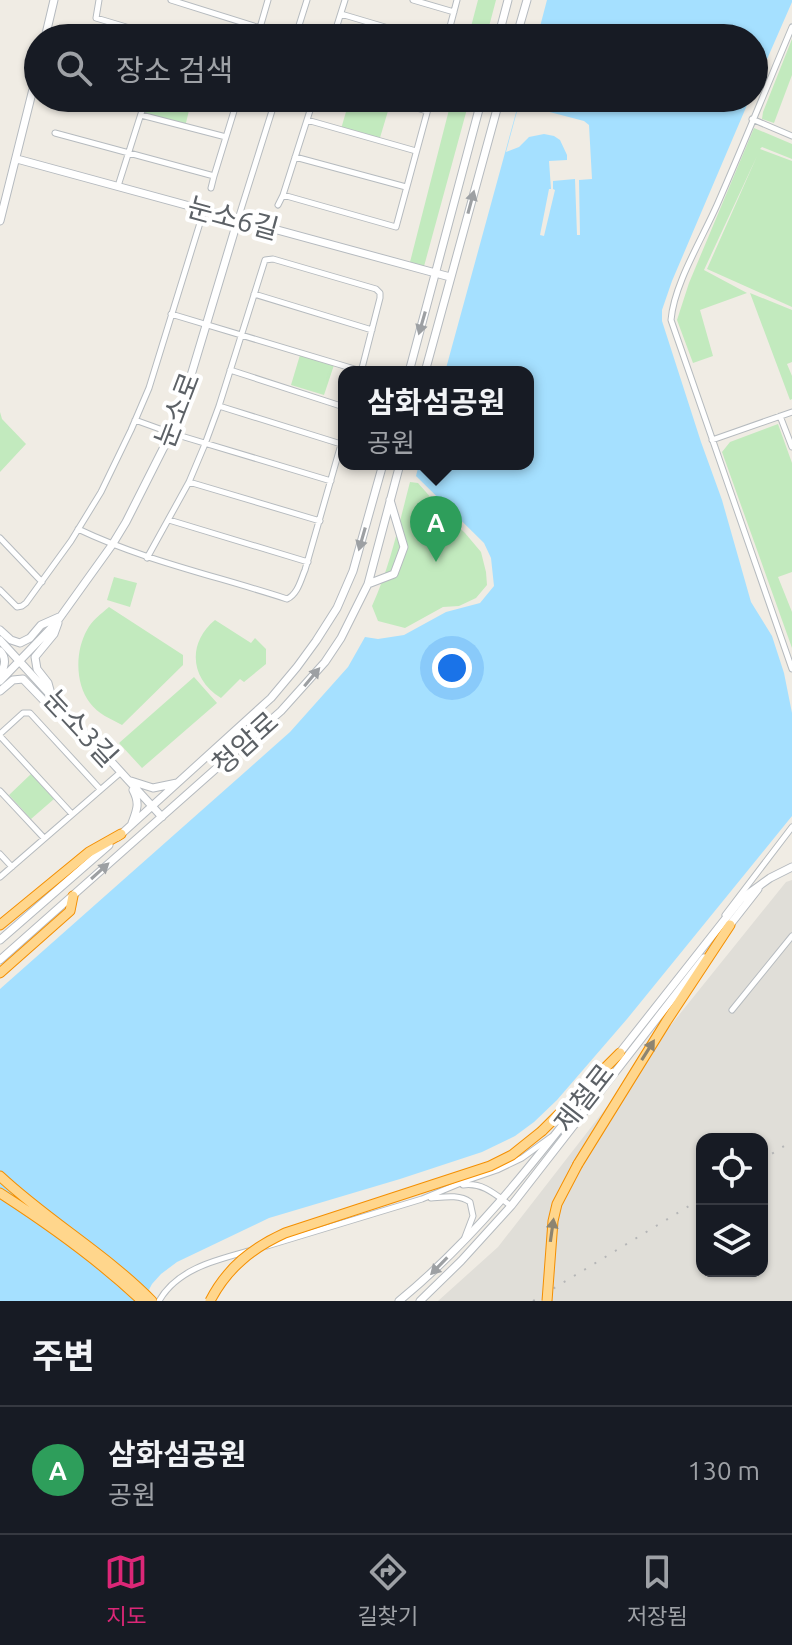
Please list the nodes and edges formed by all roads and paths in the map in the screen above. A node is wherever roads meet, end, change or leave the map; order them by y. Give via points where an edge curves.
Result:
1 (54, 0) edge
2 (99, 0) edge
3 (171, 0) edge
4 (268, 0) edge
5 (307, 0) edge
6 (345, 0) edge
7 (413, 0) edge
8 (457, 0) edge
9 (508, 0) edge
10 (527, 0) edge
11 (454, 12) junction
12 (341, 14) junction
13 (48, 24) edge
14 (116, 24) edge
15 (247, 24) edge
16 (261, 24) edge
17 (299, 24) edge
18 (338, 24) edge
19 (375, 24) edge
20 (451, 24) edge
21 (502, 24) edge
22 (520, 24) edge
23 (792, 27) edge
24 (768, 82) edge
25 (28, 112) edge
26 (142, 112) edge
27 (234, 112) edge
28 (272, 112) edge
29 (310, 112) edge
30 (427, 112) edge
31 (478, 112) edge
32 (496, 112) edge
33 (755, 112) edge
34 (141, 115) junction
35 (752, 119) junction
36 (307, 120) junction
37 (55, 133) dead end
38 (792, 136) edge
39 (226, 137) junction
40 (416, 151) junction
41 (129, 152) junction
42 (295, 157) junction
43 (17, 159) junction
44 (214, 176) junction
45 (118, 186) junction
46 (211, 188) dead end
47 (407, 188) junction
48 (283, 195) junction
49 (278, 205) dead end
50 (204, 210) junction
51 (238, 219) junction
52 (0, 221) edge
53 (436, 273) junction
54 (450, 277) junction
55 (254, 294) junction
56 (171, 314) junction
57 (206, 325) junction
58 (372, 330) junction
59 (241, 335) junction
60 (344, 366) edge
61 (362, 366) edge
62 (411, 366) edge
63 (427, 366) edge
64 (230, 370) junction
65 (338, 405) edge
66 (219, 406) junction
67 (792, 412) edge
68 (780, 416) junction
69 (135, 420) junction
70 (171, 433) junction
71 (712, 440) junction
72 (338, 443) edge
73 (205, 444) junction
74 (792, 447) edge
75 (338, 455) edge
76 (381, 470) edge
77 (398, 470) edge
78 (331, 481) junction
79 (189, 482) junction
80 (390, 500) junction
81 (169, 520) junction
82 (320, 521) junction
83 (78, 529) junction
84 (0, 538) edge
85 (112, 545) junction
86 (147, 558) junction
87 (308, 562) junction
88 (42, 582) junction
89 (368, 584) junction
90 (0, 590) edge
91 (61, 616) junction
92 (0, 630) edge
93 (0, 640) edge
94 (0, 651) edge
95 (19, 661) junction
96 (792, 669) edge
97 (0, 673) edge
98 (0, 681) edge
99 (0, 691) edge
100 (52, 696) junction
101 (73, 720) junction
102 (0, 735) edge
103 (121, 772) junction
104 (129, 781) junction
105 (179, 782) junction
106 (100, 789) junction
107 (0, 791) edge
108 (152, 806) junction
109 (72, 814) junction
110 (162, 817) junction
111 (131, 825) junction
112 (792, 827) edge
113 (121, 834) junction
114 (44, 838) junction
115 (0, 854) edge
116 (12, 867) junction
117 (792, 867) edge
118 (0, 877) edge
119 (760, 887) junction
120 (73, 896) junction
121 (0, 925) edge
122 (730, 925) junction
123 (792, 936) edge
124 (711, 937) junction
125 (0, 940) edge
126 (0, 960) edge
127 (0, 973) edge
128 (732, 1010) dead end
129 (620, 1053) junction
130 (558, 1131) junction
131 (0, 1176) edge
132 (0, 1185) edge
133 (451, 1188) junction
134 (0, 1193) edge
135 (422, 1199) junction
136 (0, 1200) edge
137 (502, 1200) junction
138 (511, 1206) junction
139 (64, 1234) junction
140 (456, 1249) junction
141 (142, 1301) edge
142 (152, 1301) edge
143 (159, 1301) edge
144 (210, 1301) edge
145 (399, 1301) edge
146 (420, 1301) edge
147 (547, 1301) edge

1 - 13 main road
2 - 14 street via 96,18
3 - 15 street
4 - 16 street
5 - 17 street
6 - 12 street
7 - 11 street
8 - 11 street
9 - 21 main road
10 - 22 main road
11 - 20 street
12 - 18 street
12 - 19 street
23 - 24 street
25 - 43 main road
26 - 34 street
27 - 39 street
28 - 51 street, 눈소로
29 - 36 street
30 - 40 street
31 - 53 main road
54 -> 32 main road
33 - 35 street
34 - 39 street
34 - 41 street
35 - 38 street
35 - 71 street via 672,305 671,320
36 - 40 street
36 - 42 street
37 - 41 street
39 - 44 street
40 - 47 street
41 - 44 street
41 - 45 street
42 - 47 street
42 - 48 street
43 - 45 main road, 눈소6길
43 - 52 main road
44 - 46 street
45 - 50 main road, 눈소6길
47 - 48 street via 396,227
48 - 49 street
50 - 51 main road, 눈소6길
50 - 56 street
51 - 53 main road, 눈소6길
51 - 57 main road, 눈소로
53 - 54 main road, 눈소6길
53 -> 62 main road
54 - 63 main road
55 - 58 street
55 - 58 street via 269,258 376,289 380,298
55 - 59 street
56 - 57 street
56 - 69 street
57 - 59 street
57 - 70 main road, 눈소로
58 - 61 street
59 - 60 street
59 - 64 street
64 - 65 street
64 - 66 street
66 - 72 street
66 - 73 street
67 - 68 street
68 - 71 street
68 - 74 street
69 - 70 street
69 - 83 street
70 - 73 street
70 - 85 main road, 눈소로
71 - 96 street
73 - 78 street
73 - 79 street
75 - 78 street
76 -> 105 main road, 청암로 via 353,571 316,641 271,698
77 - 80 main road, 청암로
78 - 82 street
79 - 81 street
79 - 82 street
80 - 89 main road, 청암로
80 - 89 main road via 404,547 394,574
81 - 86 street
81 - 87 street
82 - 87 street
83 - 85 street
83 - 88 street
84 - 88 street
85 - 86 street
85 - 91 main road, 눈소로
86 - 87 street via 287,599
88 - 90 street via 17,607
110 -> 89 main road, 청암로 via 308,683 341,638
91 - 92 main road via 41,625 26,642 11,640
91 - 95 main road, 눈소로
91 - 100 main road via 35,657
93 - 95 main road, 눈소3길
94 - 97 main road via 5,661
95 - 98 main road, 눈소로
95 - 100 main road, 눈소3길
99 - 101 main road via 23,679 50,707
100 - 101 main road, 눈소3길
101 - 103 main road, 눈소3길
102 - 106 street via 23,713 30,713
102 - 109 street
103 - 104 main road, 눈소3길
103 - 106 street
104 - 105 main road via 153,788
104 - 108 main road, 눈소3길
104 - 111 main road via 138,800
105 - 108 main road, 청암로
106 - 109 street
107 - 114 street
108 - 110 main road, 눈소3길
108 - 111 main road, 청암로
109 - 114 street
120 -> 110 main road, 청암로
111 - 113 main road, 청암로
112 - 124 street
113 - 121 highway via 89,852
113 - 125 main road, 청암로
114 - 116 street
115 - 116 street
116 - 118 street
117 - 119 main road, 제철로
119 - 122 main road, 제철로
119 - 124 main road, 제철로 via 741,899
120 - 126 main road, 청암로
120 - 127 highway via 70,911
122 - 138 main road, 제철로
147 -> 122 highway, bridge via 557,1204
123 - 128 street
124 - 129 main road, 제철로
129 - 130 main road, 제철로
129 - 144 highway, bridge via 512,1155 285,1233 257,1247 231,1270
130 - 133 street via 512,1164
130 - 137 main road, 제철로
131 - 139 highway
132 - 139 highway
133 - 135 street
133 - 137 street via 477,1185
134 - 139 highway
135 - 140 street via 458,1197 470,1202 473,1216
135 - 143 street via 219,1260 182,1276
136 - 139 highway
137 - 138 street
137 - 140 main road, 제철로
138 - 146 main road, 제철로
139 - 141 highway
139 - 142 highway
140 -> 145 main road, 제철로

